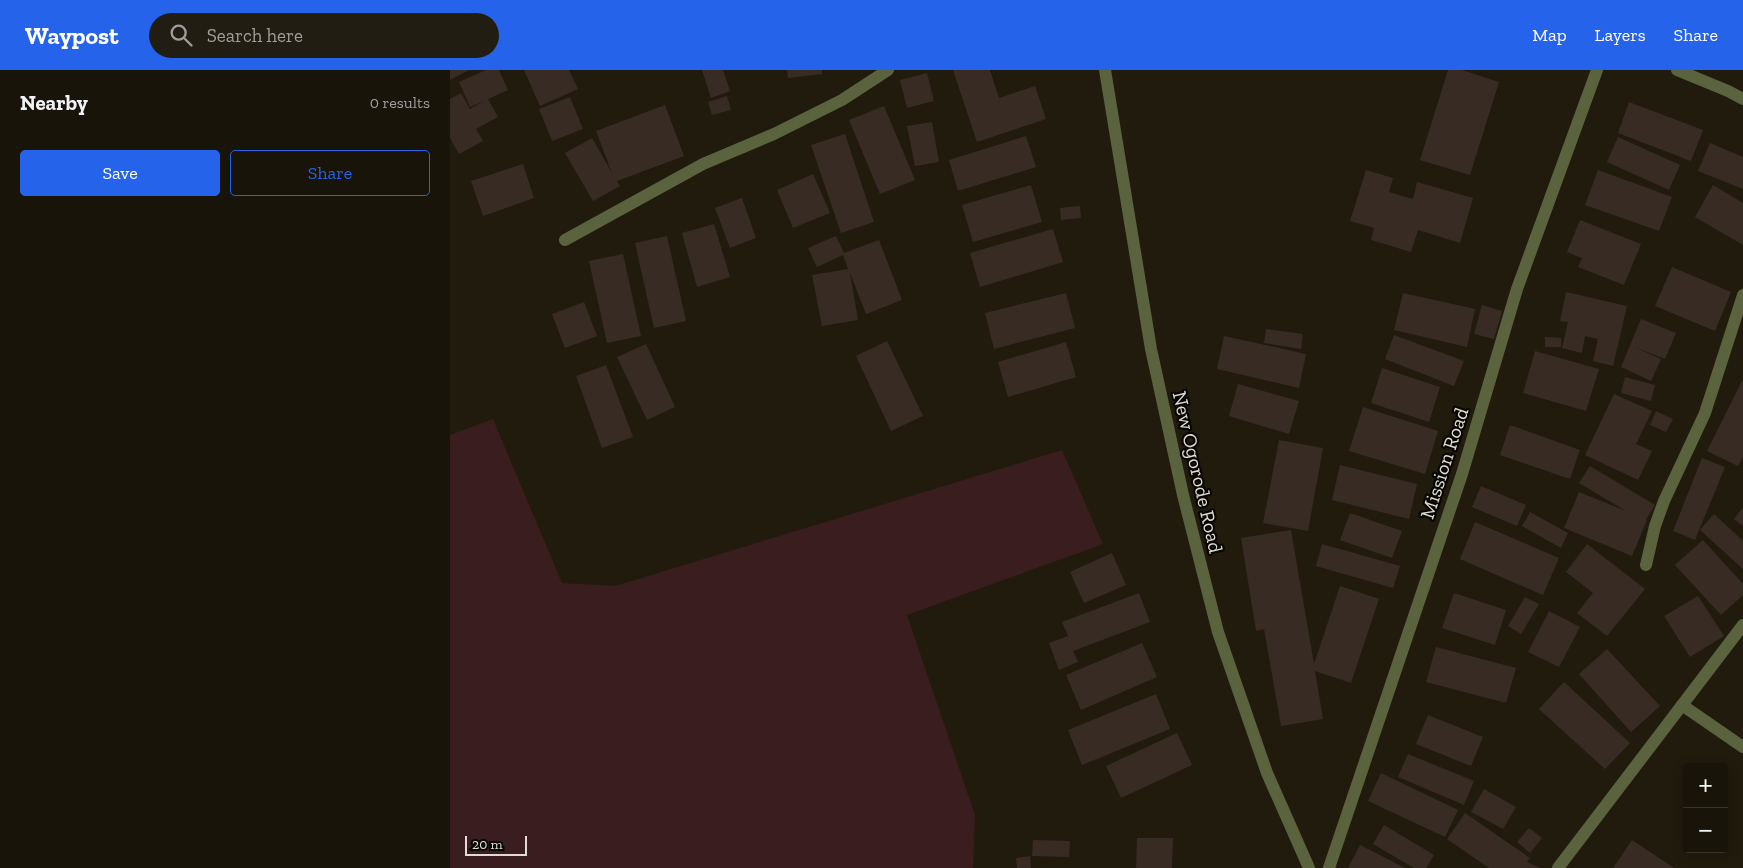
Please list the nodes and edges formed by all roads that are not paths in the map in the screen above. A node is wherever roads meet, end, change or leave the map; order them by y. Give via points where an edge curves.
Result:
1 (888, 70) edge
2 (1105, 70) edge
3 (1597, 70) edge
4 (1677, 70) edge
5 (1743, 99) edge
6 (565, 240) dead end
7 (1743, 295) edge
8 (1646, 565) dead end
9 (1743, 625) edge
10 (1682, 705) junction
11 (1743, 747) edge
12 (1309, 868) edge
13 (1329, 868) edge
14 (1558, 868) edge

1 - 6 street via 842,100 703,164
2 - 12 street, New Ogorode Road via 1151,349 1215,622 1267,773
3 - 13 street, Mission Road via 1517,289 1462,474
4 - 5 street
7 - 8 street via 1705,413 1655,526
9 - 10 street
10 - 11 street
10 - 14 street

